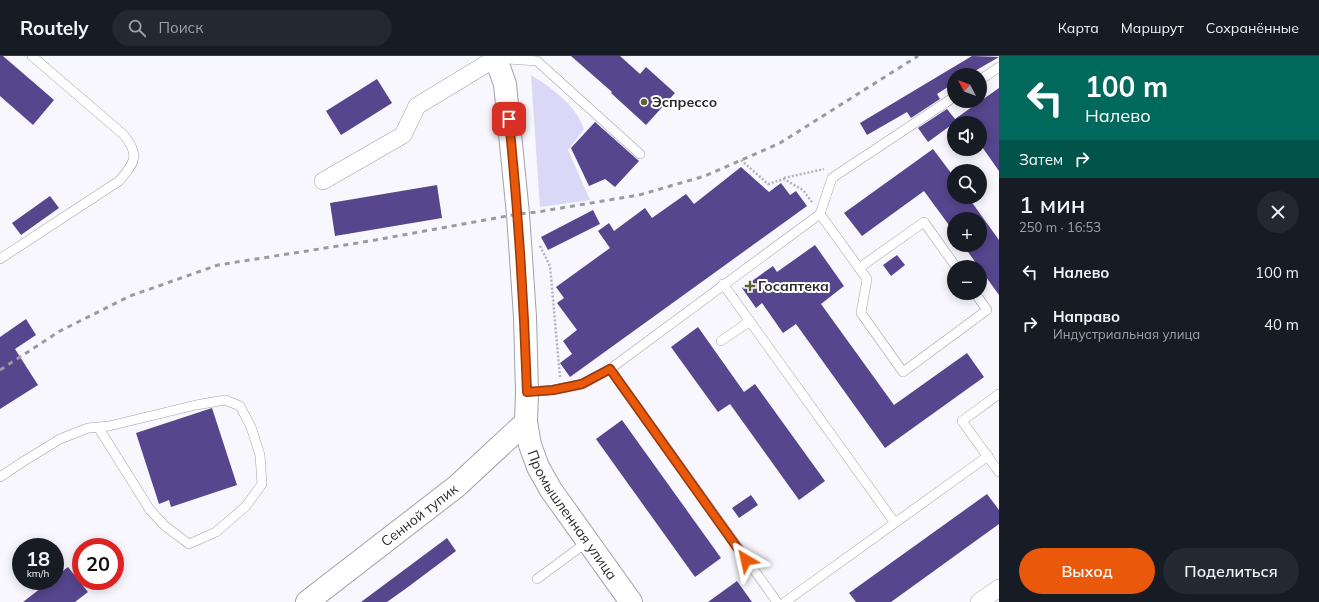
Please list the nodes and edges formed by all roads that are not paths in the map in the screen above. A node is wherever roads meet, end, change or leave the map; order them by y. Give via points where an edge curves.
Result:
1 (32, 56) edge
2 (496, 57) edge
3 (999, 67) edge
4 (987, 75) edge
5 (947, 102) edge
6 (640, 154) dead end
7 (323, 181) dead end
8 (820, 214) junction
9 (0, 259) edge
10 (951, 260) edge
11 (859, 268) junction
12 (723, 284) junction
13 (980, 300) edge
14 (750, 321) junction
15 (721, 342) dead end
16 (610, 369) junction
17 (527, 392) junction
18 (999, 394) edge
19 (526, 422) junction
20 (98, 427) junction
21 (988, 456) junction
22 (999, 472) edge
23 (0, 477) edge
24 (895, 523) junction
25 (587, 542) junction
26 (537, 579) dead end
27 (999, 588) edge
28 (307, 602) edge
29 (631, 602) edge
30 (777, 602) edge
31 (785, 602) edge
32 (979, 602) edge

1 - 9 lane via 124,135 132,145 135,155 130,169 119,181
2 - 6 lane via 537,61
2 - 7 street via 417,106 403,134
2 - 17 main road, Промышленная улица via 504,84 517,206 525,317
3 - 4 lane
5 - 8 lane via 832,178
8 - 11 lane
8 - 12 lane
10 - 11 lane via 924,222
11 - 13 lane via 867,279 861,313 903,372 987,310
12 - 14 lane
12 - 16 lane
14 - 15 lane
14 - 24 lane
16 - 17 lane via 582,384
16 - 30 lane
17 - 19 main road, Промышленная улица
18 - 21 lane via 962,421
19 - 25 main road, Промышленная улица via 530,445 538,467
19 - 28 main road, Сенной тупик via 457,486
20 - 20 lane via 150,510 165,526 189,544 216,532 246,506 262,484 260,455 251,426 240,406 225,400
20 - 23 lane via 88,428 60,439
21 - 22 lane
21 - 24 lane
24 - 31 lane
25 - 26 lane
25 - 29 main road, Промышленная улица
27 - 32 street

